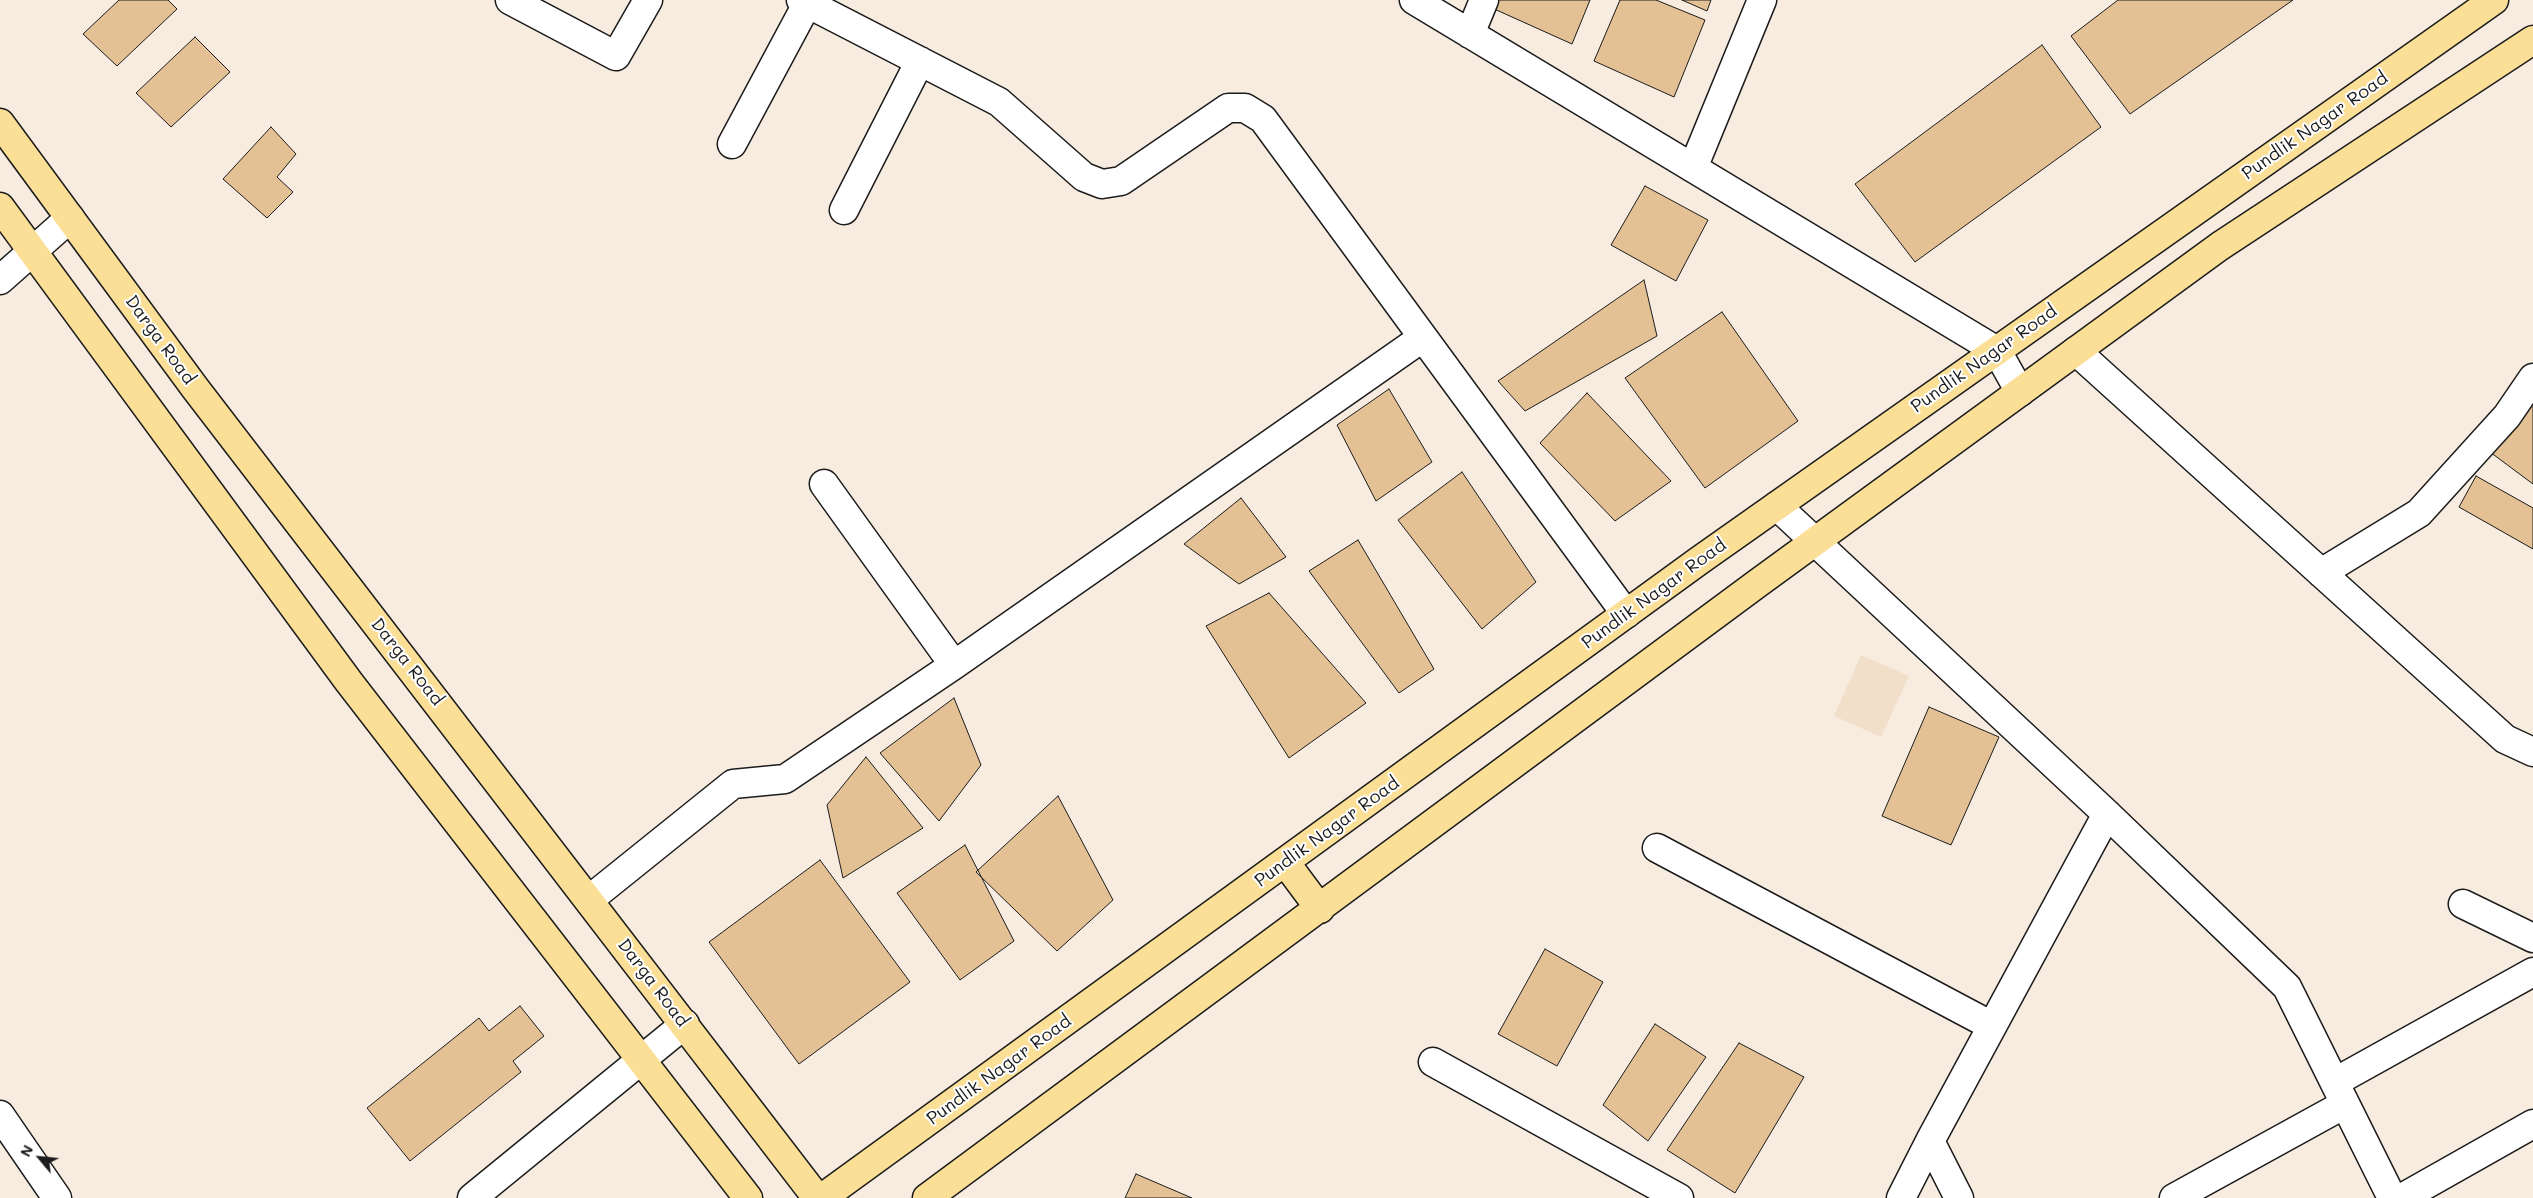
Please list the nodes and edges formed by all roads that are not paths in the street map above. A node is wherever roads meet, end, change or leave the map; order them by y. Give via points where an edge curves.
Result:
1 (510, 0) edge
2 (648, 0) edge
3 (1414, 0) edge
4 (1484, 0) edge
5 (1762, 0) edge
6 (2494, 0) edge
7 (804, 2) edge
8 (1470, 34) junction
9 (2533, 40) edge
10 (920, 61) junction
11 (0, 123) edge
12 (732, 144) dead end
13 (1693, 168) junction
14 (0, 208) edge
15 (844, 210) dead end
16 (70, 218) junction
17 (32, 251) junction
18 (0, 280) edge
19 (1422, 338) junction
20 (1997, 350) junction
21 (2076, 351) junction
22 (2533, 378) edge
23 (2020, 392) junction
24 (824, 484) dead end
25 (1777, 506) junction
26 (1815, 542) junction
27 (2321, 573) junction
28 (1626, 614) junction
29 (954, 665) junction
30 (2533, 752) edge
31 (2107, 814) junction
32 (1657, 848) dead end
33 (1285, 862) junction
34 (590, 899) junction
35 (2463, 904) dead end
36 (1320, 909) junction
37 (2533, 938) edge
38 (2533, 972) edge
39 (684, 1024) junction
40 (1992, 1026) junction
41 (640, 1060) junction
42 (1433, 1062) dead end
43 (2340, 1093) junction
44 (0, 1115) edge
45 (2533, 1124) edge
46 (1930, 1141) junction
47 (57, 1198) edge
48 (472, 1198) edge
49 (748, 1198) edge
50 (817, 1198) edge
51 (822, 1198) edge
52 (927, 1198) edge
53 (1678, 1198) edge
54 (1901, 1198) edge
55 (1959, 1198) edge
56 (2174, 1198) edge
57 (2392, 1198) edge
58 (2402, 1198) edge

1 - 2 street via 616,56
3 - 8 street
4 - 8 street
5 - 13 street
6 - 20 main road, Pundlik Nagar Road
7 - 10 street
7 - 12 street
8 - 13 street
9 - 21 main road via 2220,246
10 - 15 street
10 - 19 street via 999,102 1084,178 1102,184 1121,182 1228,108 1245,108 1263,119
11 - 16 main road, Darga Road
13 - 20 street
14 - 17 main road
16 - 17 street
16 - 34 main road, Darga Road via 196,388
17 - 18 street
17 - 41 main road via 349,682
19 - 28 street
19 - 29 street
20 - 23 street
20 - 25 main road, Pundlik Nagar Road
21 - 23 main road
21 - 27 street
22 - 27 street via 2507,416 2419,513
23 - 26 main road
24 - 29 street
25 - 26 street
25 - 28 main road, Pundlik Nagar Road
26 - 31 street
26 - 36 main road
27 - 30 street via 2505,740
28 - 33 main road, Pundlik Nagar Road
29 - 34 street via 785,779 733,784
31 - 40 street
31 - 43 street via 2287,987
32 - 40 street
33 - 36 main road
33 - 51 main road, Pundlik Nagar Road
34 - 39 main road, Darga Road
35 - 37 street
36 - 52 main road
38 - 43 street
39 - 41 street
39 - 50 main road, Darga Road
40 - 46 street
41 - 48 street
41 - 49 main road
42 - 53 street
43 - 56 street
43 - 57 street
44 - 47 street
45 - 58 street
46 - 54 street
46 - 55 street

